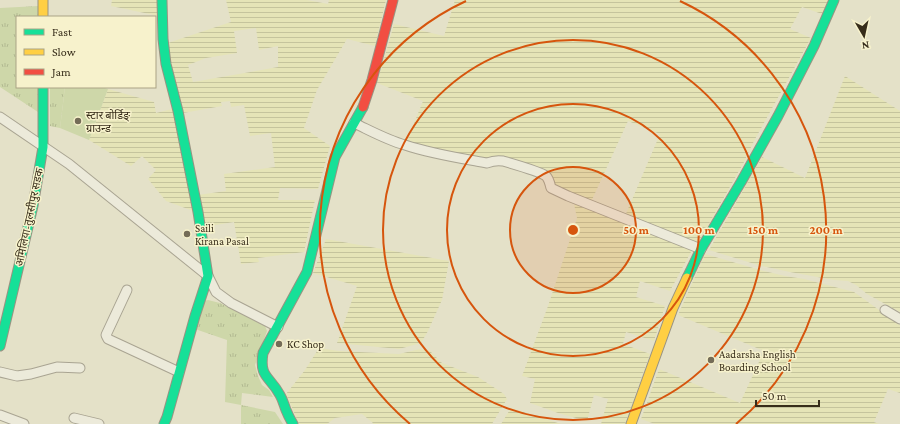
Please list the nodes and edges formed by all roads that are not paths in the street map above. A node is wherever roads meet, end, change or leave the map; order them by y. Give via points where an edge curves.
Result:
1 (43, 0) edge
2 (162, 0) edge
3 (393, 0) edge
4 (834, 0) edge
5 (43, 16) edge
6 (43, 88) edge
7 (0, 117) edge
8 (354, 123) junction
9 (42, 147) junction
10 (701, 249) junction
11 (208, 276) junction
12 (127, 290) dead end
13 (885, 310) dead end
14 (900, 319) edge
15 (278, 327) junction
16 (0, 346) edge
17 (80, 368) dead end
18 (0, 372) edge
19 (179, 372) junction
20 (0, 415) edge
21 (74, 418) dead end
22 (634, 422) edge
23 (24, 424) edge
24 (99, 424) edge
25 (164, 424) edge
26 (293, 424) edge

1 - 5 street
2 - 11 street via 166,64 178,111
3 - 8 street via 372,80
4 - 10 street via 778,116
6 - 9 street, अमिलिया-तुलसीपुर सडक
7 - 9 street
8 - 10 street via 404,145 434,153 487,163 502,161 528,169 545,176 551,188 568,196
8 - 15 street via 334,157 307,272
9 - 11 street via 68,164
9 - 16 street, अमिलिया-तुलसीपुर सडक via 33,206
10 - 22 street via 673,308
11 - 15 street via 216,292 231,303
11 - 19 street
12 - 19 street via 106,336
13 - 14 street
15 - 26 street via 263,353 261,366 265,376 278,392
17 - 18 street via 57,367 17,376
19 - 25 street
20 - 23 street
21 - 24 street

